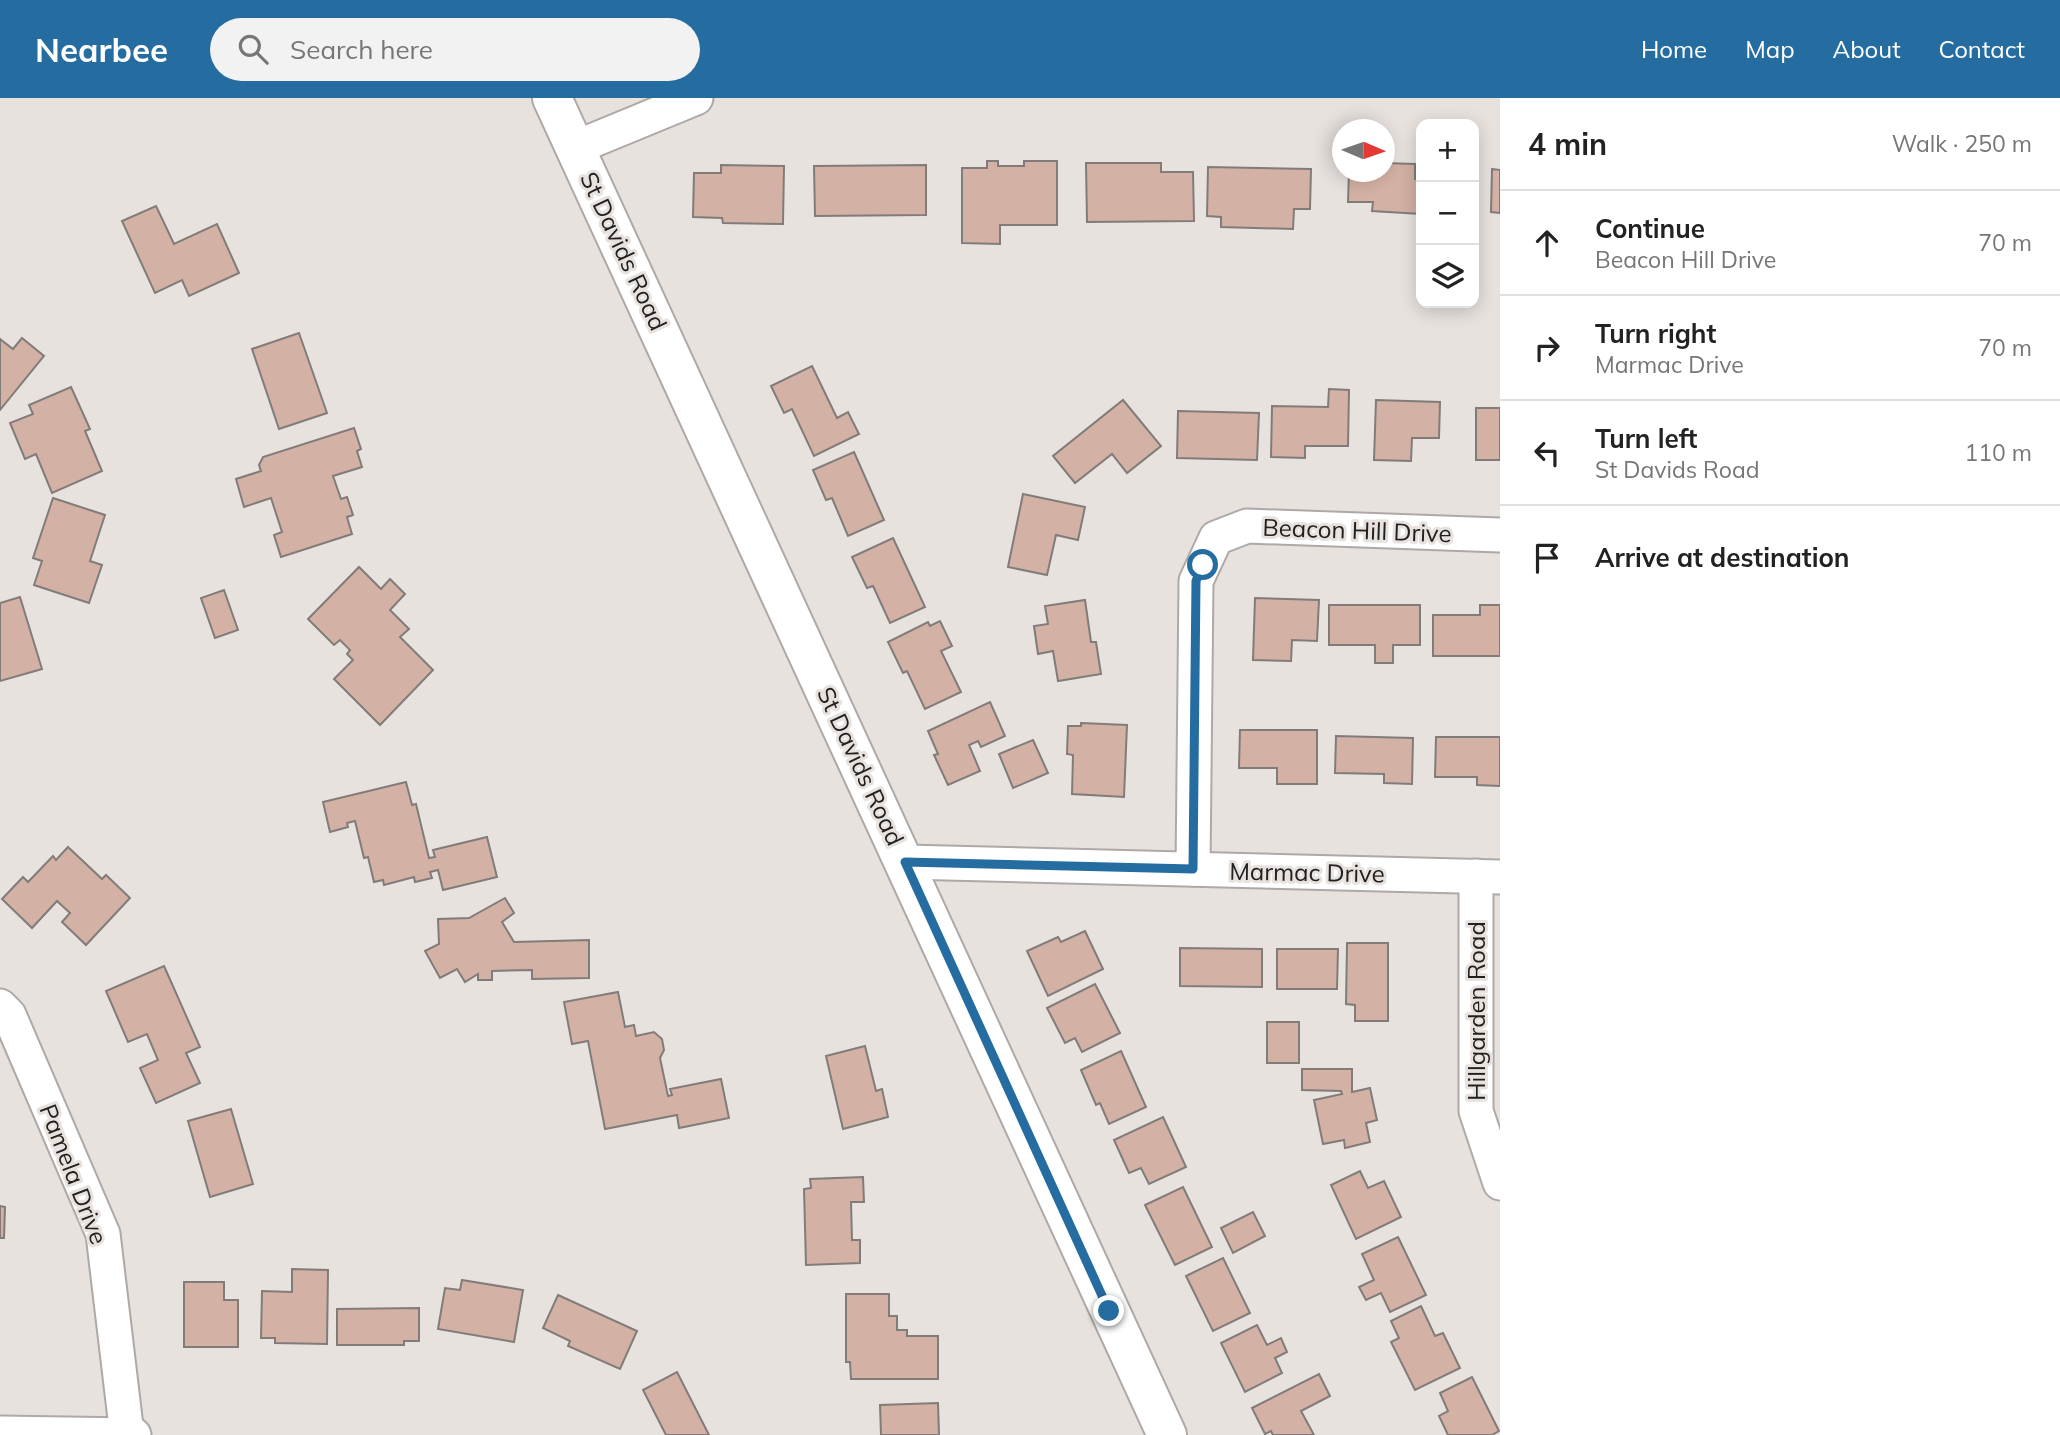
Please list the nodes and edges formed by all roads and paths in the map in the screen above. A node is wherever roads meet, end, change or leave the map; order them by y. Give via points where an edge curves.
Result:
1 (552, 98) edge
2 (696, 98) edge
3 (577, 147) junction
4 (1500, 535) edge
5 (905, 862) junction
6 (1193, 869) junction
7 (1488, 876) edge
8 (0, 1006) edge
9 (1500, 1184) edge
10 (0, 1433) edge
11 (127, 1435) edge
12 (134, 1435) edge
13 (1167, 1435) edge

1 - 3 main road, St Davids Road
2 - 3 street
3 - 5 main road, St Davids Road
4 - 6 street, Beacon Hill Drive via 1247,526 1216,538 1196,581
5 - 6 street, Marmac Drive
5 - 13 main road, St Davids Road
6 - 7 street, Marmac Drive
7 - 9 street, Hillgarden Road via 1476,1111
8 - 11 street, Pamela Drive via 9,1016 103,1234
10 - 11 street
11 - 12 street

